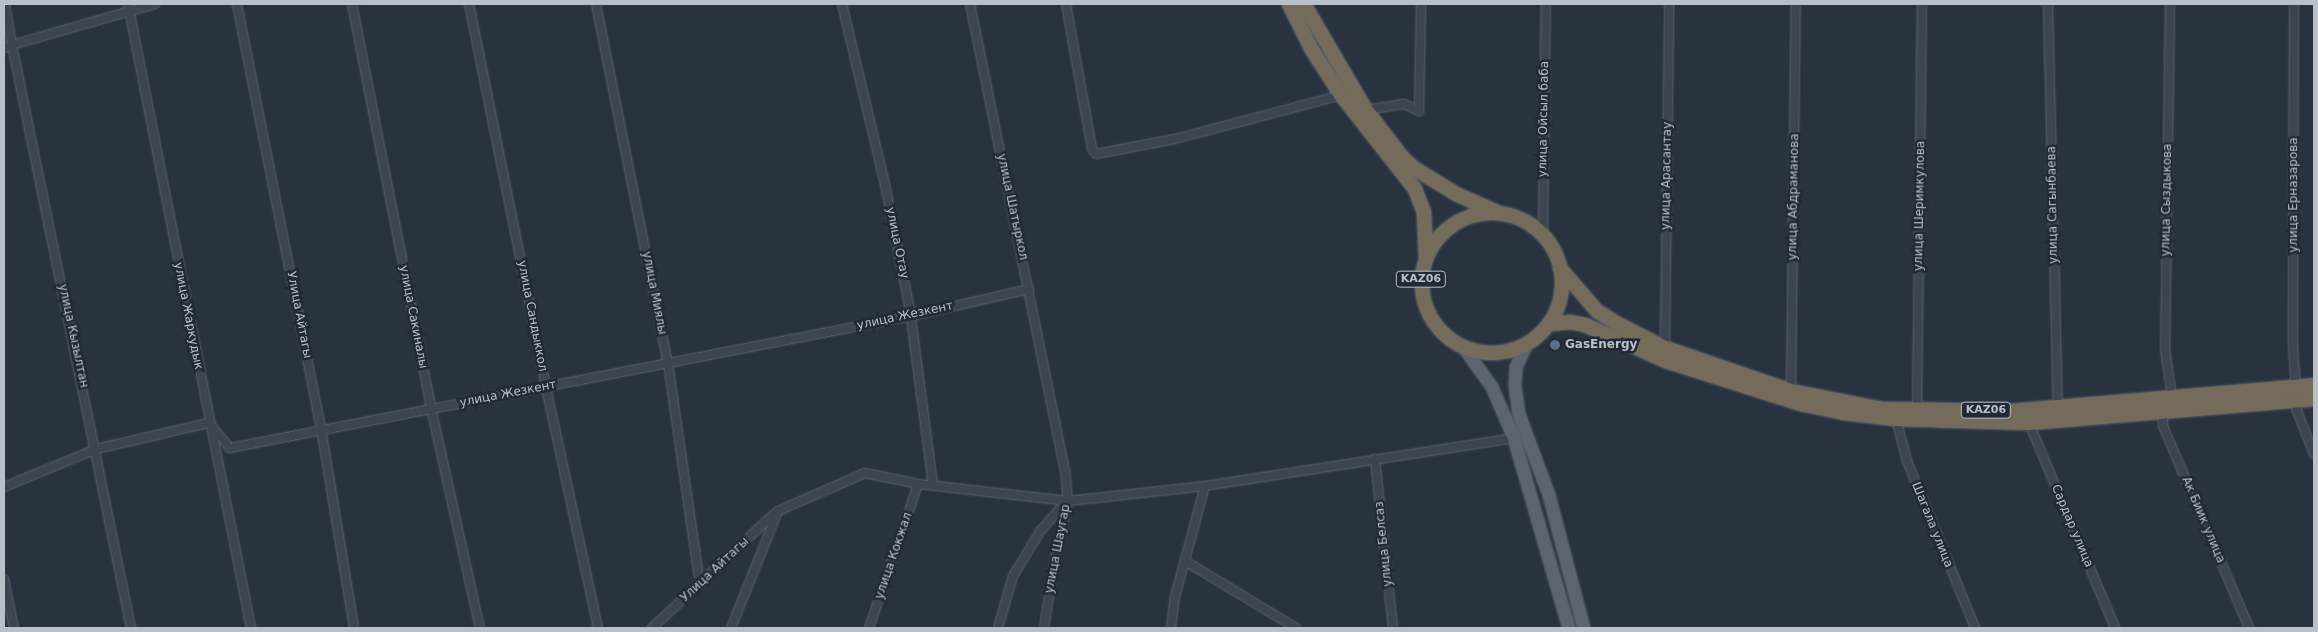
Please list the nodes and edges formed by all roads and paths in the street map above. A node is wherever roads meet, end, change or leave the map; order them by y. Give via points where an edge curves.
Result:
1 (5, 4) edge
2 (155, 4) edge
3 (237, 4) edge
4 (352, 4) edge
5 (469, 4) edge
6 (596, 4) edge
7 (842, 4) edge
8 (970, 4) edge
9 (1066, 4) edge
10 (1289, 4) edge
11 (1304, 4) edge
12 (1421, 4) edge
13 (1546, 4) edge
14 (1669, 4) edge
15 (1796, 4) edge
16 (1922, 4) edge
17 (2048, 4) edge
18 (2170, 4) edge
19 (2294, 4) edge
20 (129, 7) edge
21 (12, 45) junction
22 (4, 48) edge
23 (1341, 95) junction
24 (1366, 110) junction
25 (1500, 213) junction
26 (1543, 234) junction
27 (1426, 257) junction
28 (1560, 268) junction
29 (1029, 289) junction
30 (912, 316) junction
31 (1549, 324) junction
32 (1527, 344) junction
33 (1464, 348) junction
34 (1665, 348) junction
35 (668, 363) junction
36 (2314, 385) edge
37 (2296, 386) junction
38 (546, 387) junction
39 (1791, 390) junction
40 (2172, 397) junction
41 (2314, 399) edge
42 (2296, 400) junction
43 (2058, 407) junction
44 (431, 409) junction
45 (1917, 409) junction
46 (1054, 410) joint
47 (2163, 411) junction
48 (1896, 420) junction
49 (209, 422) junction
50 (2029, 423) junction
51 (322, 430) junction
52 (1514, 438) junction
53 (96, 449) junction
54 (2314, 454) edge
55 (1375, 459) junction
56 (918, 484) junction
57 (933, 485) junction
58 (1205, 486) junction
59 (4, 487) edge
60 (1068, 501) junction
61 (778, 511) junction
62 (1185, 561) junction
63 (4, 579) edge
64 (700, 585) junction
65 (14, 628) edge
66 (131, 628) edge
67 (251, 628) edge
68 (354, 628) edge
69 (480, 628) edge
70 (598, 628) edge
71 (652, 628) edge
72 (731, 628) edge
73 (869, 628) edge
74 (998, 628) edge
75 (1044, 628) edge
76 (1171, 628) edge
77 (1296, 628) edge
78 (1393, 628) edge
79 (1569, 628) edge
80 (1584, 628) edge
81 (1975, 628) edge
82 (2116, 628) edge
83 (2249, 628) edge

1 - 21 street, улица Кызылтан
2 - 20 street
3 - 51 street, Улица Айтагы
4 - 44 street, улица Сакиналы
5 - 38 street, улица Сандыккол
6 - 35 street, улица Миялы
7 - 30 street, улица Отау
8 - 29 street, улица Шатыркол
9 - 23 street via 1092,149 1096,154 1175,139
10 - 23 highway, KАZ06 via 1312,50
11 - 24 highway, KАZ06
12 - 24 street via 1420,111 1404,104
13 - 26 street, улица Ойсыл баба
14 - 34 street, улица Арасантау
15 - 39 street, улица Абдраманова
16 - 45 street, улица Шеримкулова
17 - 43 street, улица Сагынбаева
18 - 40 street, улица Сыздыкова via 2165,349
19 - 37 street, улица Ерназарова via 2293,344
20 - 21 street
20 - 49 street, улица Жаркудык
21 - 22 street
21 - 53 street, улица Кызылтан
23 - 27 highway, KАZ06 via 1415,189 1424,212
24 - 25 highway, KАZ06 via 1414,168 1456,194
25 - 26 highway, KАZ06 via 1523,220
25 - 27 highway, KАZ06 via 1477,214 1456,222 1438,237
26 - 28 highway, KАZ06 via 1554,250
27 - 33 highway, KАZ06 via 1421,278 1423,300 1431,320
28 - 31 highway, KАZ06 via 1562,287 1558,306
28 - 34 highway, KАZ06 via 1597,311
29 - 30 street, улица Жезкент
29 - 46 street, улица Шатыркол
30 - 35 street, улица Жезкент
30 - 57 street, улица Отау
31 - 32 highway, KАZ06
31 - 48 highway, KАZ06 via 1570,322 1585,325 1666,361 1801,404 1845,414
32 - 33 highway, KАZ06 via 1506,352 1492,353
32 - 80 main road via 1516,368 1519,414 1549,495
33 - 52 main road via 1492,387
34 - 39 highway, KАZ06
35 - 38 street, улица Жезкент
35 - 64 street, улица Миялы
36 - 37 highway, KАZ06
37 - 40 highway, KАZ06
37 - 42 street, улица Ерназарова
38 - 44 street, улица Жезкент
38 - 70 street, улица Сандыккол
39 - 45 highway, KАZ06 via 1882,409
40 - 43 highway, KАZ06
41 - 42 highway, KАZ06
42 - 47 highway, KАZ06
42 - 54 street, улица Ерназарова via 2297,411
43 - 45 highway, KАZ06 via 2013,411
44 - 51 street, улица Жезкент
44 - 69 street, улица Сакиналы
46 - 60 street, улица Шаугар
47 - 50 highway, KАZ06
47 - 83 street, Ак Биик улица via 2163,426
48 - 50 highway, KАZ06
48 - 81 street, Шагала улица via 1907,461
49 - 51 street, улица Жезкент via 230,448
49 - 53 street
49 - 67 street, улица Жаркудык
50 - 82 street, Сардар улица
51 - 68 street, Улица Айтагы
52 - 55 street, Улица Айтагы
52 - 79 main road
53 - 59 street
53 - 66 street, улица Кызылтан
55 - 58 street, Улица Айтагы
55 - 78 street, улица Белсаз
56 - 57 street, Улица Айтагы
56 - 61 street, Улица Айтагы via 865,473
56 - 73 street, улица Кокжал
57 - 60 street, Улица Айтагы
58 - 60 street, Улица Айтагы
58 - 62 street
60 - 74 street via 1042,530 1013,576
60 - 75 street, улица Шаугар
61 - 64 street, Улица Айтагы
61 - 72 street
62 - 76 street
62 - 77 street
63 - 65 street
64 - 71 street, Улица Айтагы

